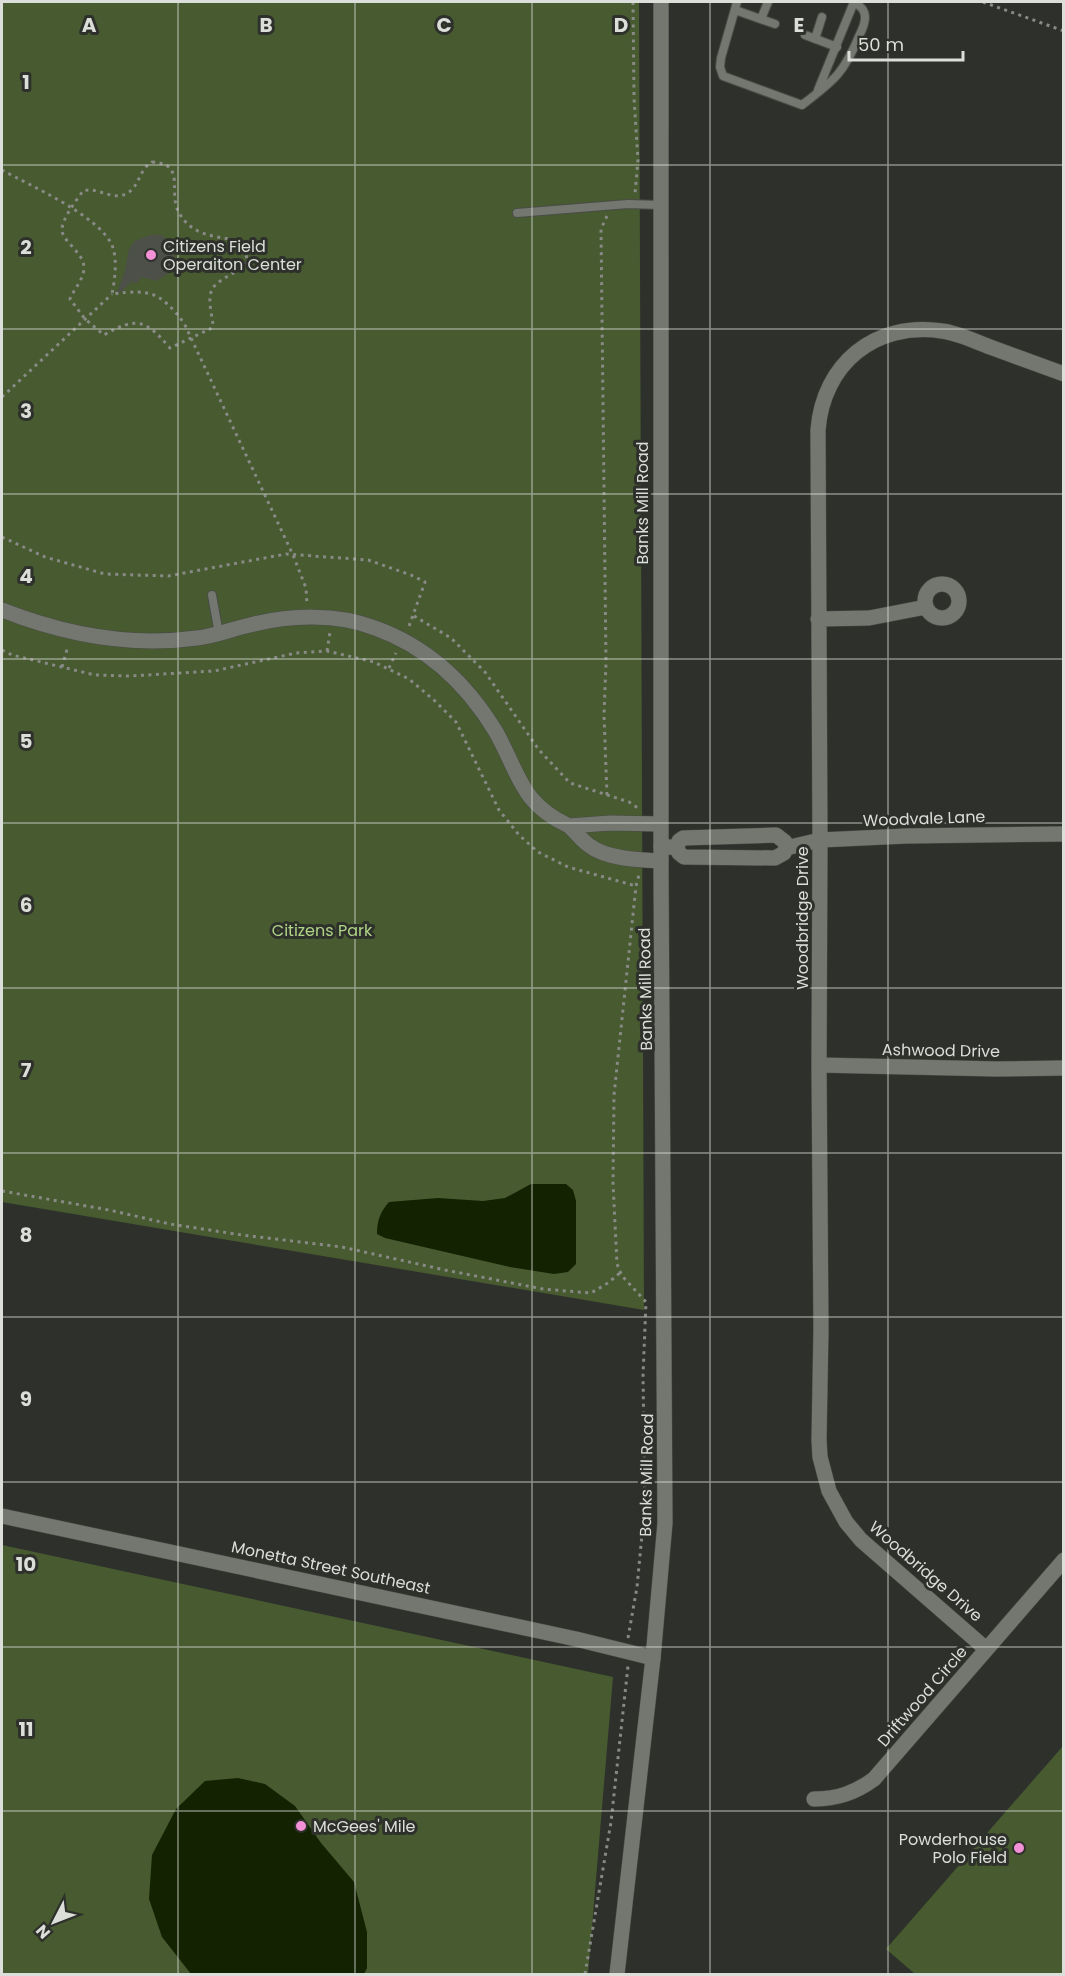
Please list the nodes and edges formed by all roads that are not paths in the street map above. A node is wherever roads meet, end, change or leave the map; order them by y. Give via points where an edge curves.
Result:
1 (661, 2) edge
2 (768, 2) edge
3 (854, 2) edge
4 (736, 6) edge
5 (822, 17) dead end
6 (761, 19) junction
7 (775, 24) dead end
8 (805, 35) dead end
9 (815, 39) junction
10 (837, 47) junction
11 (815, 96) junction
12 (660, 205) junction
13 (517, 213) dead end
14 (1064, 374) edge
15 (212, 594) dead end
16 (926, 607) dead end
17 (2, 610) edge
18 (818, 619) junction
19 (219, 634) junction
20 (661, 824) junction
21 (569, 826) junction
22 (1064, 834) edge
23 (820, 840) junction
24 (677, 848) junction
25 (786, 848) junction
26 (661, 853) junction
27 (819, 1065) junction
28 (1064, 1068) edge
29 (2, 1516) edge
30 (1064, 1560) edge
31 (986, 1649) junction
32 (652, 1658) junction
33 (814, 1799) dead end
34 (617, 1974) edge

1 - 12 street, Banks Mill Road
2 - 6 lane
3 - 10 lane
3 - 11 lane via 864,11 865,22 859,37 843,70
4 - 6 lane
4 - 11 lane via 721,58 723,76 802,105
5 - 9 lane
6 - 7 lane
8 - 9 lane
9 - 10 lane
10 - 11 lane
12 - 13 lane
12 - 20 street, Banks Mill Road
14 - 18 street, Woodbridge Drive via 957,334 929,329 886,335 864,346 843,364 828,387 819,413
15 - 19 lane
16 - 18 street via 868,618
17 - 19 street, Woodvale Lane via 73,632 127,640
18 - 23 street, Woodbridge Drive
19 - 21 street, Woodvale Lane via 251,625 307,618 372,626 403,639 439,663 464,688 496,733 524,790 542,810
20 - 21 street
20 - 26 street, Banks Mill Road
21 - 26 street, Woodvale Lane via 596,850 642,860
22 - 23 street, Woodvale Lane
23 - 25 street, Woodvale Lane
23 - 27 street, Woodbridge Drive
24 - 25 street, Woodvale Lane via 684,857 775,858
24 - 25 street via 683,838 776,835
24 - 26 street, Woodvale Lane
26 - 32 street, Banks Mill Road via 665,1523
27 - 28 street, Ashwood Drive
27 - 31 street, Woodbridge Drive via 819,1440 824,1474 837,1507 861,1540
29 - 32 street, Monetta Street Southeast
30 - 31 street, Driftwood Circle
31 - 33 street, Driftwood Circle via 874,1779 852,1793
32 - 34 street, Banks Mill Road

